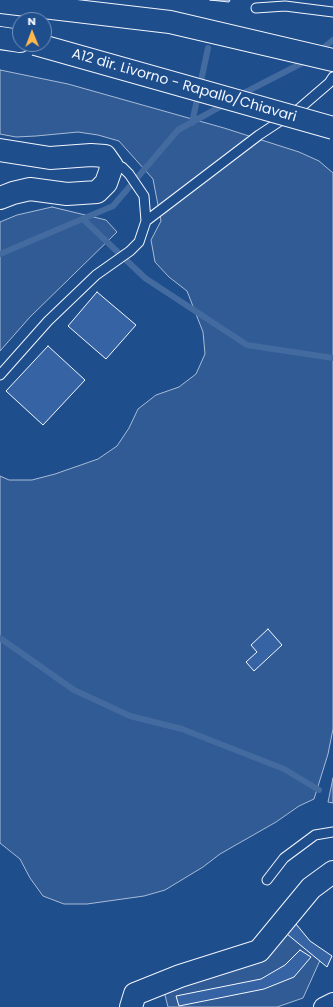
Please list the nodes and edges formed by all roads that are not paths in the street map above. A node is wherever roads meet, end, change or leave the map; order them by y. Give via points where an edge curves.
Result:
1 (0, 2) edge
2 (256, 8) dead end
3 (333, 12) edge
4 (0, 38) edge
5 (12, 40) edge
6 (52, 49) edge
7 (333, 60) edge
8 (333, 78) edge
9 (333, 128) edge
10 (0, 150) edge
11 (112, 166) junction
12 (0, 198) edge
13 (146, 221) junction
14 (0, 375) edge
15 (333, 832) edge
16 (333, 872) edge
17 (267, 880) dead end
18 (333, 1002) edge
19 (131, 1007) edge
20 (323, 1007) edge

1 - 7 main road via 170,22
2 - 3 lane via 285,6
4 - 5 main road
6 - 9 main road, A12 dir. Livorno - Rapallo/Chiavari, bridge
8 - 13 lane via 300,108 259,135
10 - 11 main road via 50,158 105,156
11 - 12 main road via 106,183 98,192 67,194 30,189
11 - 13 lane via 122,166 144,196
13 - 14 lane via 139,242 96,275 48,321
15 - 17 lane via 315,835 284,858
16 - 19 main road via 311,888 259,951 180,976 135,994
18 - 20 street

